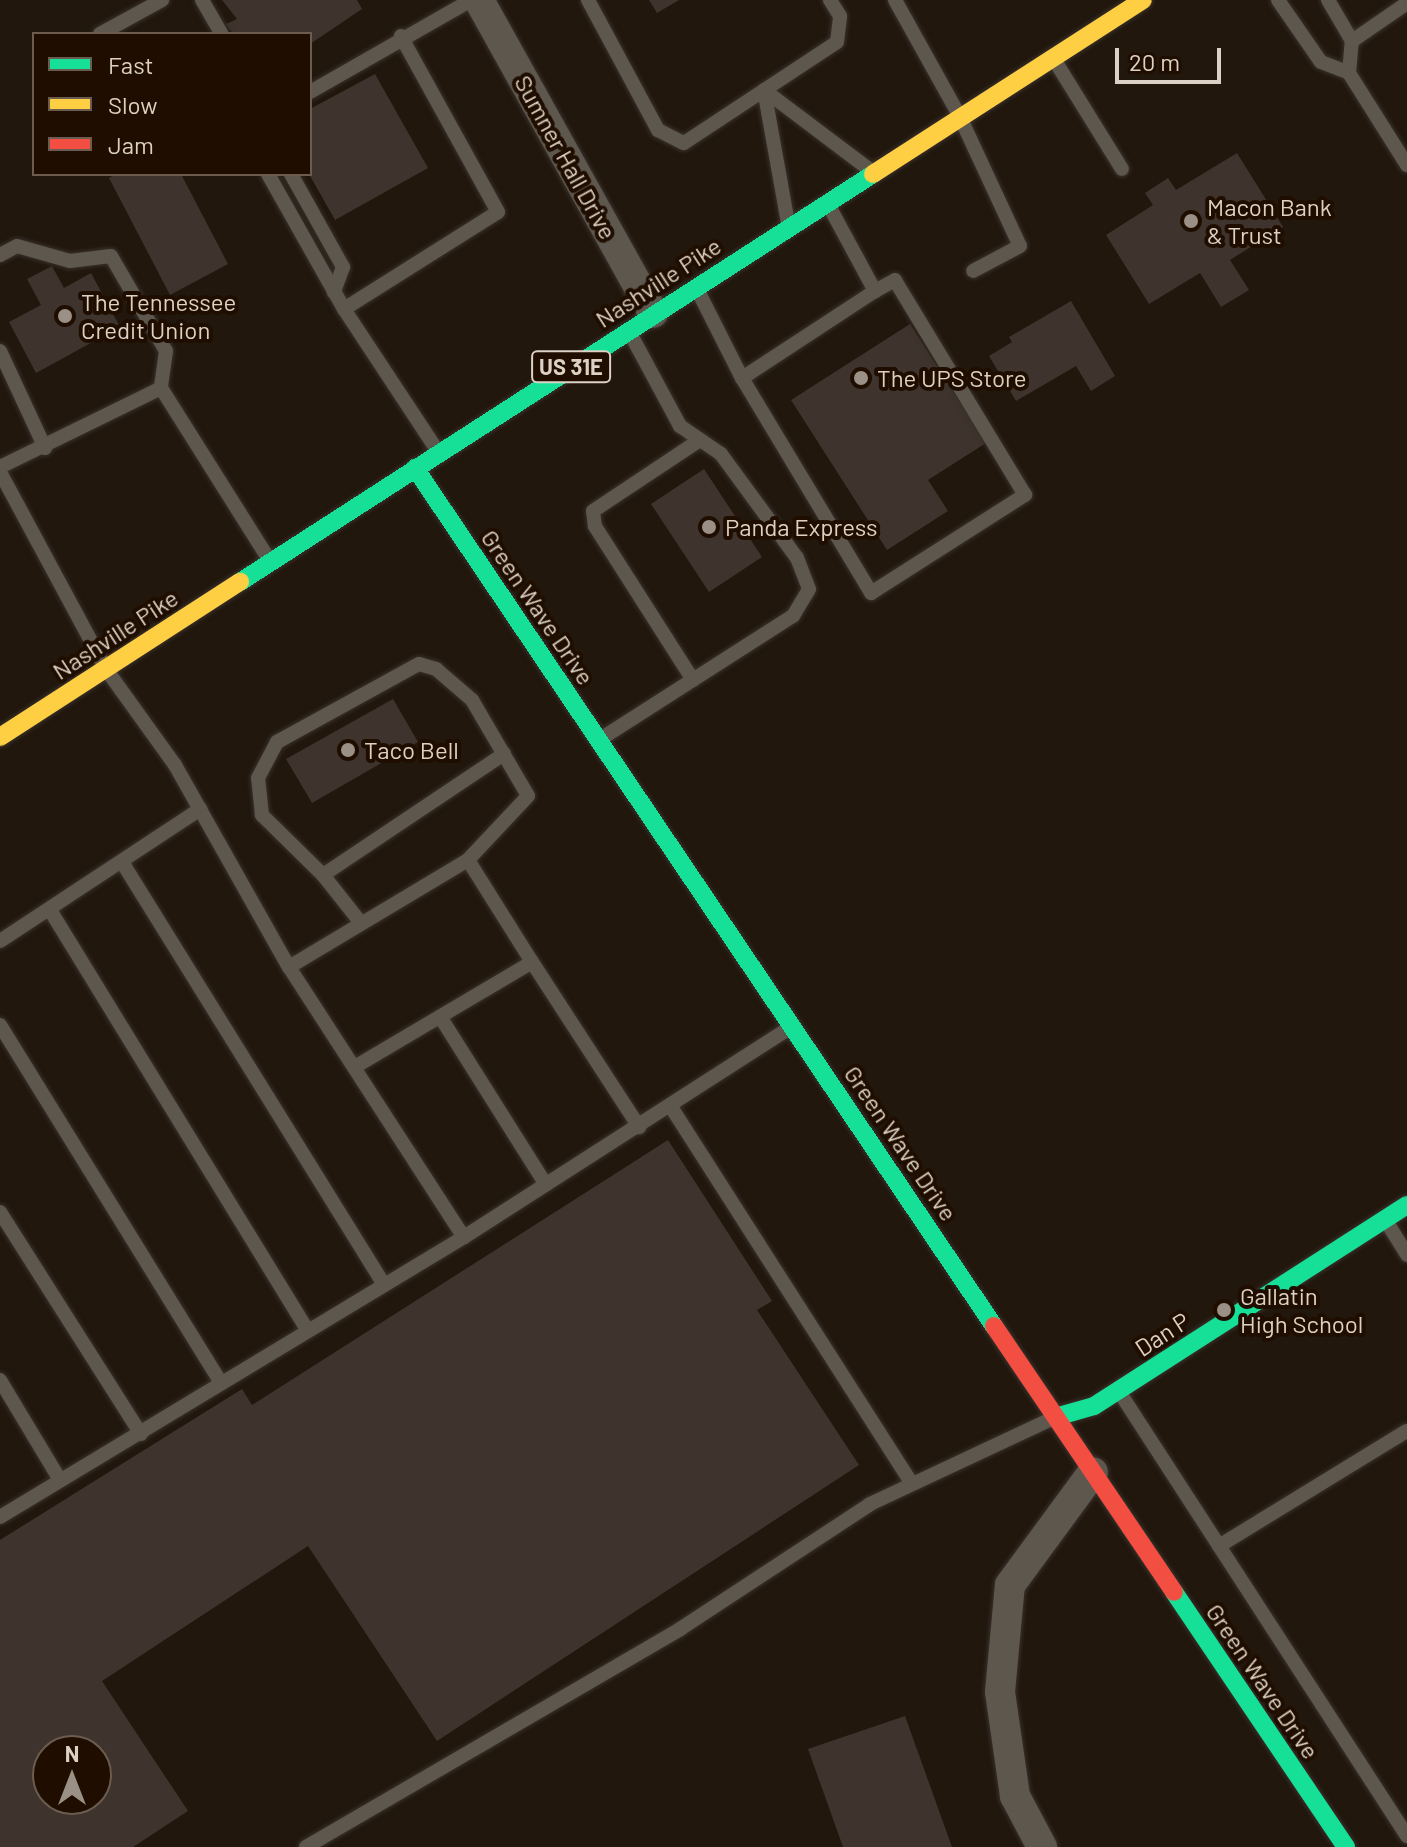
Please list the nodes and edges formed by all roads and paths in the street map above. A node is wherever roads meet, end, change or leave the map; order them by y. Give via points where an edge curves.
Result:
1 (162, 0) edge
2 (202, 0) edge
3 (471, 0) edge
4 (479, 0) edge
5 (588, 0) edge
6 (830, 0) edge
7 (895, 0) edge
8 (1143, 0) edge
9 (1278, 0) edge
10 (1328, 0) edge
11 (1407, 3) edge
12 (104, 32) edge
13 (221, 32) edge
14 (401, 36) junction
15 (1352, 41) junction
16 (1052, 58) junction
17 (1349, 73) junction
18 (764, 90) junction
19 (312, 91) edge
20 (960, 117) junction
21 (1407, 165) edge
22 (1122, 169) dead end
23 (873, 172) junction
24 (269, 176) edge
25 (292, 176) edge
26 (826, 202) junction
27 (788, 227) junction
28 (0, 255) edge
29 (973, 271) dead end
30 (696, 286) junction
31 (875, 291) junction
32 (334, 292) junction
33 (344, 309) junction
34 (640, 321) junction
35 (0, 351) edge
36 (742, 378) junction
37 (161, 388) junction
38 (700, 440) junction
39 (45, 448) junction
40 (439, 453) junction
41 (415, 468) junction
42 (1, 470) edge
43 (270, 562) junction
44 (106, 669) junction
45 (693, 680) junction
46 (0, 737) edge
47 (599, 741) junction
48 (504, 754) junction
49 (200, 809) junction
50 (468, 860) junction
51 (122, 862) junction
52 (323, 875) junction
53 (50, 910) junction
54 (361, 923) junction
55 (0, 941) edge
56 (532, 962) junction
57 (289, 967) junction
58 (441, 1018) junction
59 (0, 1025) edge
60 (792, 1026) junction
61 (358, 1065) junction
62 (671, 1107) junction
63 (639, 1127) junction
64 (546, 1185) junction
65 (1407, 1205) edge
66 (0, 1212) edge
67 (1385, 1219) junction
68 (464, 1237) junction
69 (1407, 1255) edge
70 (383, 1283) junction
71 (307, 1330) junction
72 (0, 1380) edge
73 (221, 1383) junction
74 (1118, 1390) junction
75 (1059, 1416) junction
76 (1407, 1431) edge
77 (141, 1434) junction
78 (1093, 1472) junction
79 (60, 1480) junction
80 (911, 1482) junction
81 (0, 1517) edge
82 (1219, 1546) junction
83 (1407, 1836) edge
84 (306, 1847) edge
85 (1042, 1847) edge
86 (1346, 1847) edge

1 - 12 lane
2 - 13 lane
3 - 14 lane
4 - 34 street, Sumner Hall Drive
5 - 18 lane via 658,130 684,143
6 - 18 lane via 840,16 837,42
7 - 20 lane
8 - 16 street, Nashville Pike / US 31E
9 - 17 lane via 1321,62
10 - 15 lane
11 - 15 lane
14 - 19 lane
14 - 33 lane via 498,212
15 - 17 lane
16 - 20 street, Nashville Pike / US 31E
16 - 22 lane
17 - 21 lane
18 - 23 lane
18 - 27 lane
20 - 23 street, Nashville Pike / US 31E
20 - 29 lane via 1020,246
23 - 26 street, Nashville Pike / US 31E
24 - 32 lane
25 - 32 lane via 343,267
26 - 27 street, Nashville Pike / US 31E
26 - 31 lane
27 - 30 street, Nashville Pike / US 31E
28 - 37 lane via 17,246 70,261 111,256 166,351
30 - 34 street, Nashville Pike / US 31E
30 - 36 lane
31 - 36 lane
31 - 36 lane via 895,280 1025,495 871,593
32 - 33 lane
33 - 40 lane
34 - 38 lane via 680,426
34 - 40 street, Nashville Pike / US 31E
35 - 39 lane
37 - 39 lane
37 - 43 lane
38 - 45 lane via 593,511 595,526
38 - 45 lane via 721,454 797,558 809,589 793,616
39 - 42 lane
40 - 41 street, Nashville Pike / US 31E
41 - 43 street, Nashville Pike / US 31E
41 - 47 street, Green Wave Drive
42 - 44 lane
43 - 44 street, Nashville Pike / US 31E
44 - 46 street, Nashville Pike / US 31E
44 - 49 lane
45 - 47 lane
47 - 60 street, Green Wave Drive
48 - 50 lane via 528,796
48 - 52 lane
48 - 52 lane via 472,700 436,669 419,664 277,742 258,778 262,815
49 - 51 lane
49 - 57 lane
50 - 54 lane
50 - 56 lane
51 - 53 lane
51 - 70 lane
52 - 54 lane
53 - 55 lane
53 - 71 lane
54 - 57 lane
56 - 58 lane
56 - 63 lane
57 - 61 lane
58 - 61 lane
58 - 64 lane
59 - 73 lane
60 - 62 lane
60 - 75 street, Green Wave Drive
61 - 68 lane
62 - 63 lane
62 - 80 lane
63 - 64 lane
64 - 68 lane
65 - 67 street, Dan P
66 - 77 lane
67 - 69 lane
67 - 74 street, Dan P
68 - 70 lane
70 - 71 lane
71 - 73 lane
72 - 79 lane
73 - 77 lane
74 - 75 street, Dan P via 1094,1406
74 - 82 lane
75 - 78 street, Green Wave Drive
75 - 80 lane
76 - 82 lane
77 - 79 lane
78 - 85 street via 1010,1585 1000,1692 1015,1796
78 - 86 street, Green Wave Drive
79 - 81 lane
80 - 84 lane via 680,1629
82 - 83 lane

